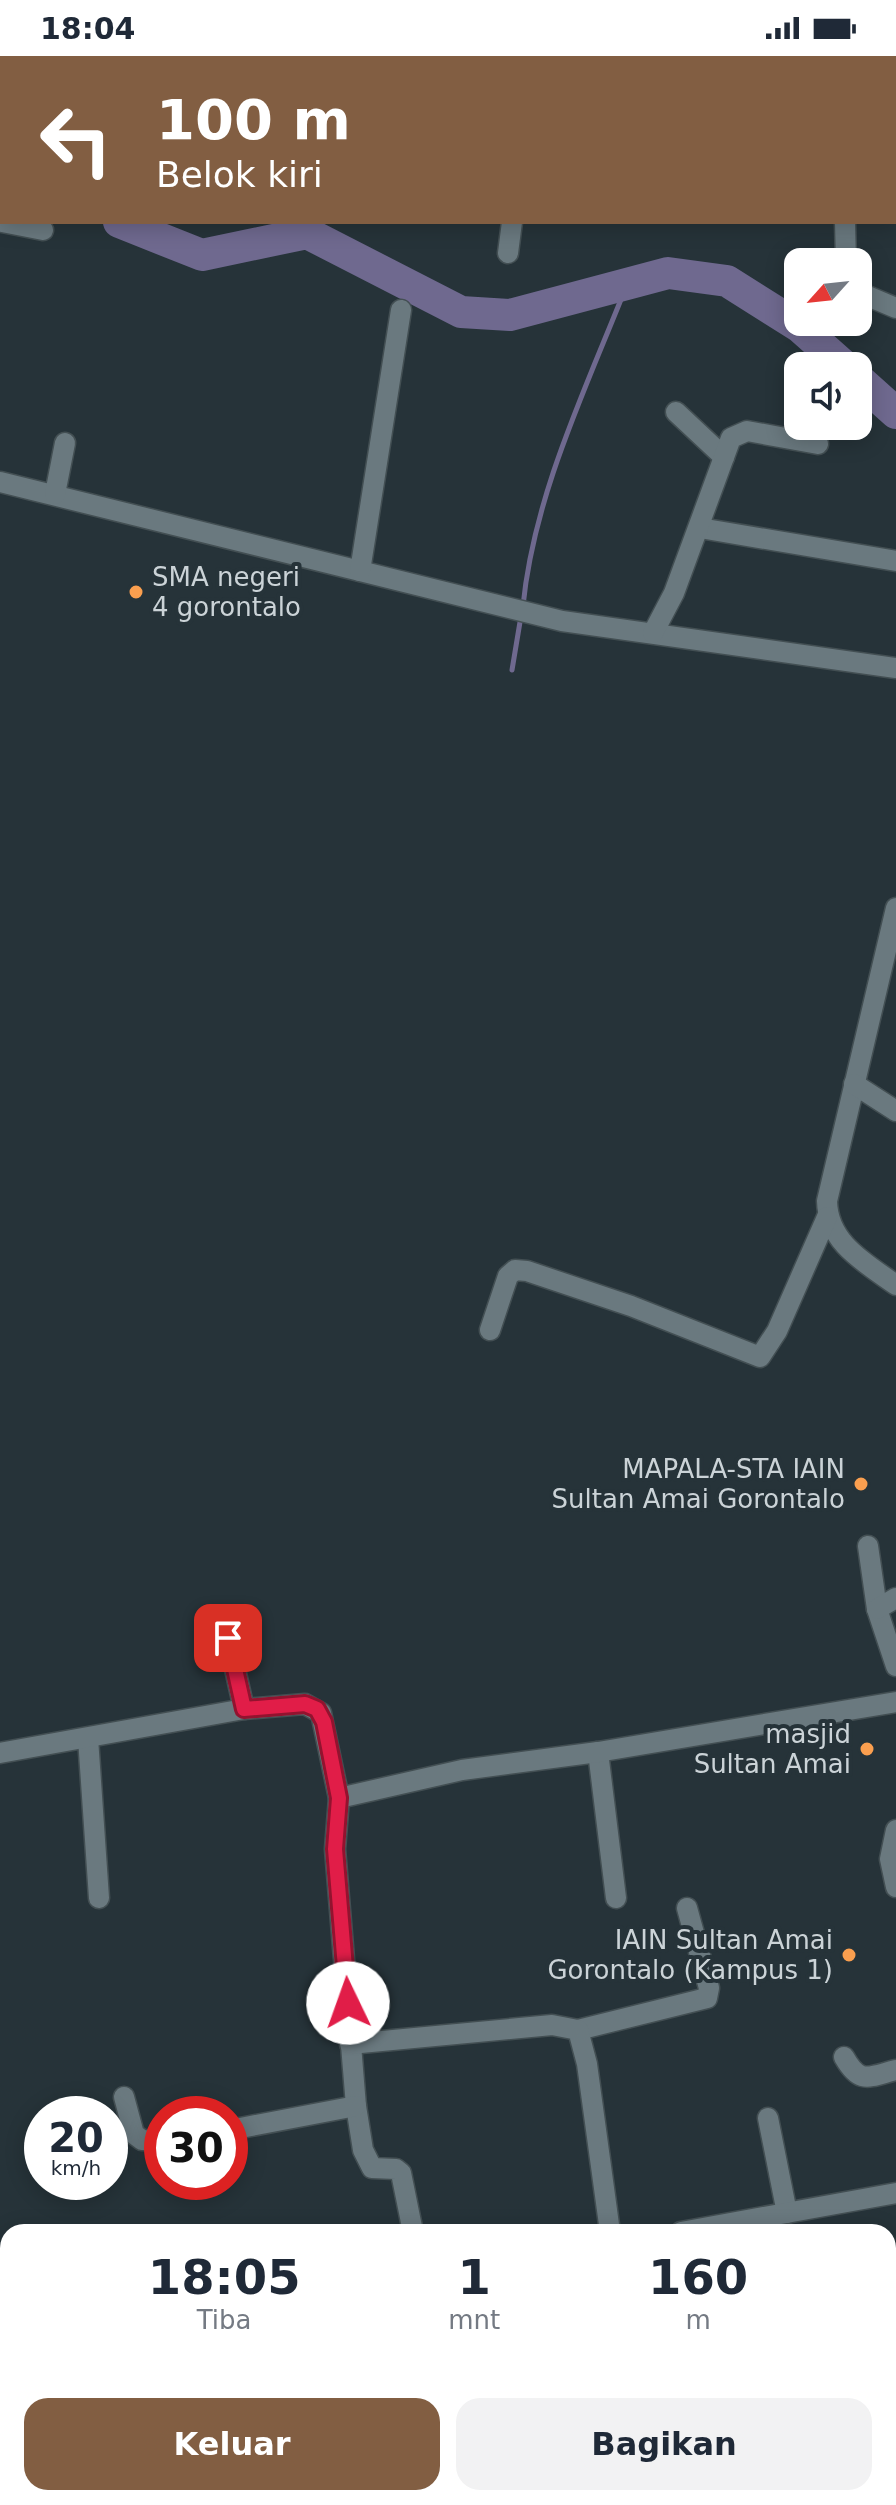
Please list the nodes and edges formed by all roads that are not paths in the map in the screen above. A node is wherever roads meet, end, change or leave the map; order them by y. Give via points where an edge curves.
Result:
1 (12, 224) edge
2 (512, 224) edge
3 (845, 224) edge
4 (43, 230) dead end
5 (846, 248) edge
6 (508, 253) dead end
7 (872, 298) edge
8 (896, 308) edge
9 (401, 310) dead end
10 (676, 412) dead end
11 (65, 443) dead end
12 (818, 444) dead end
13 (724, 457) junction
14 (0, 482) edge
15 (55, 494) junction
16 (700, 528) junction
17 (896, 561) edge
18 (360, 571) junction
19 (653, 633) junction
20 (896, 668) edge
21 (896, 913) edge
22 (854, 1084) junction
23 (896, 1111) edge
24 (827, 1217) junction
25 (896, 1285) edge
26 (490, 1330) dead end
27 (869, 1553) dead end
28 (896, 1598) edge
29 (877, 1609) junction
30 (228, 1638) dead end
31 (896, 1666) edge
32 (896, 1702) edge
33 (244, 1709) junction
34 (88, 1738) junction
35 (598, 1752) junction
36 (0, 1753) edge
37 (339, 1798) junction
38 (896, 1830) edge
39 (896, 1887) edge
40 (99, 1898) dead end
41 (616, 1898) dead end
42 (687, 1908) dead end
43 (578, 2030) junction
44 (350, 2044) junction
45 (844, 2057) dead end
46 (896, 2070) edge
47 (356, 2106) junction
48 (128, 2112) edge
49 (768, 2118) dead end
50 (248, 2127) edge
51 (144, 2140) edge
52 (896, 2193) edge
53 (787, 2213) junction
54 (411, 2224) edge
55 (609, 2224) edge
56 (726, 2224) edge

1 - 4 street
2 - 6 street
3 - 5 street
7 - 8 street
9 - 18 street
10 - 13 street
11 - 15 street
12 - 13 street via 741,432 727,444
13 - 16 street
14 - 15 street
15 - 18 street
16 - 17 street
16 - 19 street
18 - 19 street via 521,612
19 - 20 street
21 - 22 street
22 - 23 street
22 - 24 street
24 - 25 street via 841,1241
24 - 26 street via 777,1331 760,1357 631,1306 515,1270 508,1276
27 - 29 street
28 - 29 street
29 - 31 street
30 - 33 street
32 - 35 street
33 - 34 street
33 - 37 street via 305,1704 317,1709
34 - 36 street
34 - 40 street
35 - 37 street via 462,1770
35 - 41 street
37 - 44 street via 335,1849
38 - 39 street via 890,1859
42 - 43 street via 709,1988 707,1998
43 - 44 street via 552,2025
43 - 55 street
44 - 47 street
45 - 46 street via 861,2078
47 - 50 street
47 - 54 street via 369,2165 401,2173
48 - 51 street via 134,2134
49 - 53 street
52 - 53 street
53 - 56 street

